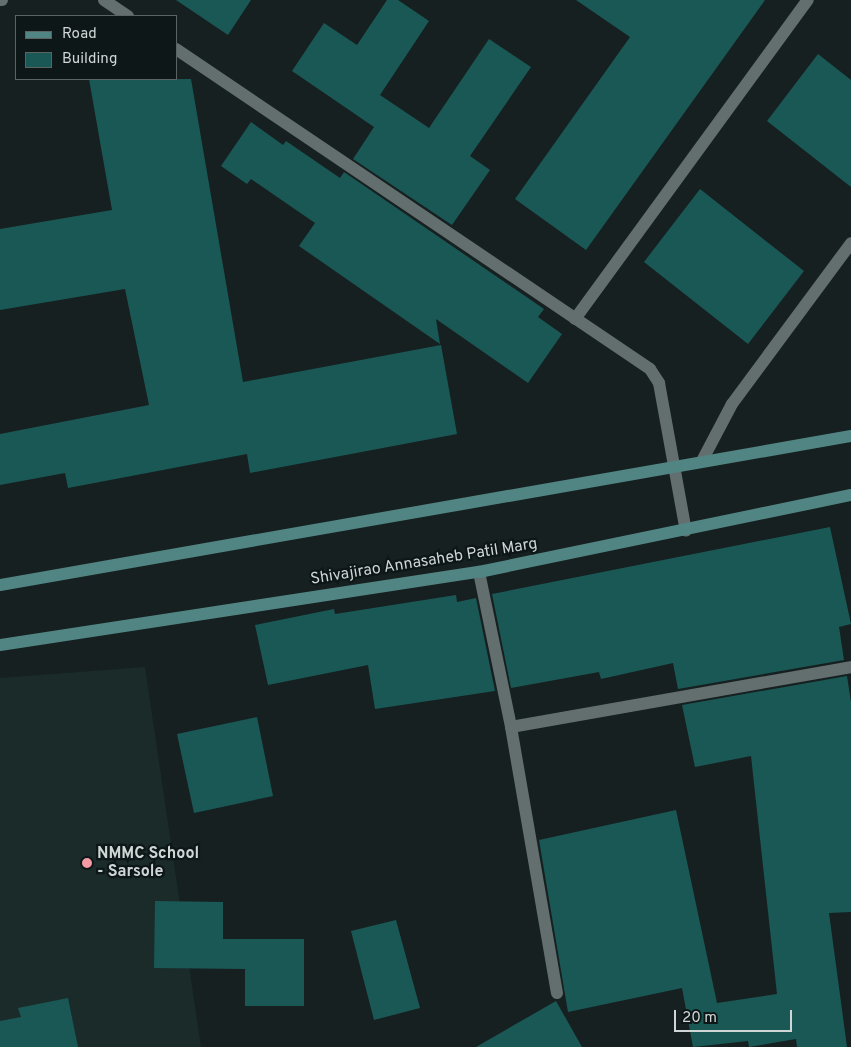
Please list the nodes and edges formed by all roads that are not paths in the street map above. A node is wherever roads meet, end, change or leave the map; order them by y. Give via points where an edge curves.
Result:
1 (104, 0) edge
2 (808, 0) edge
3 (126, 15) edge
4 (178, 50) edge
5 (851, 243) edge
6 (575, 319) junction
7 (851, 436) edge
8 (704, 459) junction
9 (675, 468) junction
10 (851, 495) edge
11 (686, 531) junction
12 (479, 572) junction
13 (0, 585) edge
14 (0, 645) edge
15 (851, 667) edge
16 (511, 727) junction
17 (557, 992) dead end

1 - 3 street
2 - 6 street
4 - 6 street
5 - 8 street via 732,404
6 - 9 street via 656,375
7 - 8 main road
8 - 9 main road
9 - 11 street
9 - 13 main road
10 - 11 main road, Shivajirao Annasaheb Patil Marg
11 - 12 main road, Shivajirao Annasaheb Patil Marg
12 - 14 main road, Shivajirao Annasaheb Patil Marg
12 - 16 street
15 - 16 street
16 - 17 street

